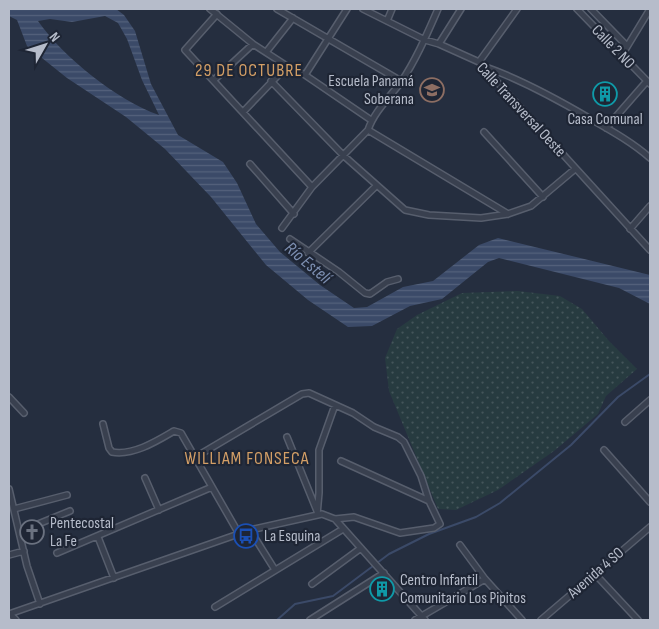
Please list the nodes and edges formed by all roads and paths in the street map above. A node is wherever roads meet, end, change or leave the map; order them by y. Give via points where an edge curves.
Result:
1 (210, 9) edge
2 (277, 9) edge
3 (347, 9) edge
4 (363, 9) edge
5 (392, 9) edge
6 (438, 9) edge
7 (461, 9) edge
8 (517, 9) edge
9 (577, 9) edge
10 (591, 9) edge
11 (650, 9) edge
12 (217, 14) junction
13 (293, 18) junction
14 (387, 21) junction
15 (329, 40) junction
16 (425, 40) junction
17 (253, 44) junction
18 (439, 44) junction
19 (627, 46) junction
20 (267, 51) junction
21 (622, 55) junction
22 (480, 64) junction
23 (287, 66) junction
24 (304, 75) junction
25 (214, 80) junction
26 (401, 81) junction
27 (272, 82) junction
28 (649, 83) edge
29 (243, 112) junction
30 (371, 120) junction
31 (606, 128) junction
32 (368, 130) junction
33 (484, 132) dead end
34 (344, 156) junction
35 (650, 158) edge
36 (250, 164) dead end
37 (575, 169) junction
38 (376, 186) junction
39 (312, 187) junction
40 (543, 197) junction
41 (650, 206) edge
42 (294, 214) junction
43 (508, 214) junction
44 (282, 228) dead end
45 (630, 229) junction
46 (290, 240) dead end
47 (650, 250) edge
48 (308, 253) junction
49 (398, 279) dead end
50 (9, 397) edge
51 (650, 400) edge
52 (335, 405) junction
53 (24, 413) dead end
54 (624, 422) dead end
55 (103, 424) dead end
56 (287, 438) dead end
57 (604, 450) dead end
58 (194, 458) junction
59 (341, 460) dead end
60 (146, 478) dead end
61 (212, 486) junction
62 (9, 489) edge
63 (67, 495) dead end
64 (429, 501) junction
65 (650, 502) edge
66 (14, 509) junction
67 (160, 510) junction
68 (70, 511) dead end
69 (317, 513) junction
70 (335, 519) junction
71 (650, 527) edge
72 (343, 529) junction
73 (250, 530) junction
74 (20, 531) junction
75 (239, 534) junction
76 (98, 537) junction
77 (460, 545) dead end
78 (361, 548) junction
79 (24, 551) junction
80 (57, 553) dead end
81 (9, 555) edge
82 (275, 570) junction
83 (384, 573) junction
84 (595, 574) junction
85 (114, 578) junction
86 (485, 579) junction
87 (312, 584) dead end
88 (40, 604) junction
89 (215, 607) dead end
90 (9, 614) edge
91 (423, 618) edge
92 (314, 619) edge
93 (16, 620) edge
94 (415, 620) edge
95 (522, 620) edge
96 (541, 620) edge
97 (638, 620) edge

1 - 12 street
2 - 13 street
3 - 15 street
4 - 14 street, Calle Transversal Oeste
5 - 14 street
6 - 16 street
7 - 18 street
8 - 22 street
9 - 21 street, Calle 2 NO
10 - 19 street
11 - 19 street
12 - 17 street
12 - 25 street via 184,49
13 - 15 street
13 - 20 street
14 - 16 street, Calle Transversal Oeste
15 - 24 street
15 - 26 street
16 - 18 street, Calle Transversal Oeste
16 - 26 street
17 - 20 street
17 - 25 street
18 - 22 street, Calle Transversal Oeste
19 - 21 street
20 - 23 street
21 - 28 street, Calle 2 NO
22 - 31 street via 522,81
22 - 37 street, Calle Transversal Oeste
23 - 24 street
23 - 27 street
24 - 30 street
25 - 29 street
26 - 30 street
27 - 29 street
27 - 34 street
28 - 31 street
29 - 39 street
30 - 32 street
31 - 35 street
32 - 34 street
32 - 43 street
33 - 40 street
34 - 38 street
34 - 39 street
36 - 42 street
37 - 40 street
37 - 45 street, Calle Transversal Oeste
38 - 43 street via 405,210 481,218
38 - 48 street
39 - 42 street
40 - 43 street via 531,206
41 - 45 street
42 - 44 street
45 - 47 street, Calle Transversal Oeste
46 - 48 street
48 - 49 street via 368,294
50 - 53 street
51 - 54 street
52 - 58 street via 309,393 302,394
52 - 64 street via 404,442
52 - 69 street via 319,450
55 - 58 street via 112,452 148,445 174,431 181,434
56 - 69 street
57 - 65 street
58 - 61 street
59 - 64 street
60 - 67 street
61 - 67 street
61 - 75 street
62 - 66 street
63 - 66 street
64 - 70 street via 440,524 415,532 400,533 354,517
66 - 74 street
67 - 76 street
68 - 74 street
69 - 70 street
69 - 73 street
70 - 72 street
71 - 84 street, Avenida 4 SO
72 - 78 street
72 - 82 street
73 - 75 street
73 - 82 street
74 - 79 street
75 - 85 street
76 - 80 street
76 - 85 street
77 - 86 street
78 - 83 street
78 - 87 street
79 - 81 street
79 - 88 street
82 - 89 street
83 - 91 street
83 - 92 street
84 - 96 street, Avenida 4 SO
84 - 97 street
85 - 88 street
86 - 91 street
86 - 95 street
88 - 90 street
90 - 93 street
91 - 94 street

